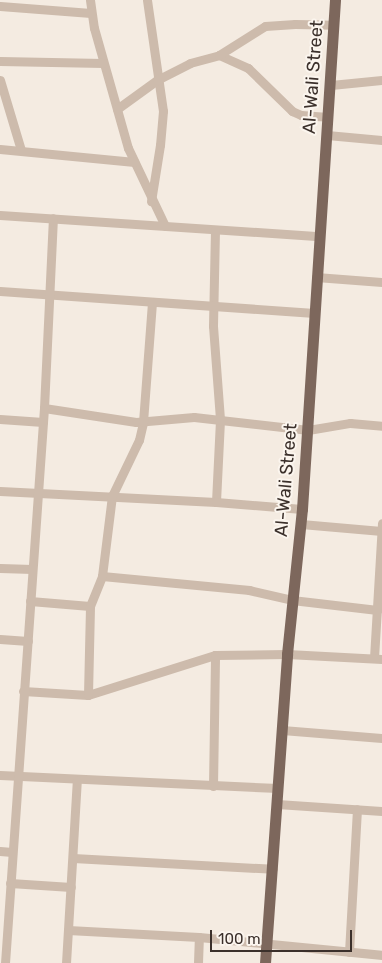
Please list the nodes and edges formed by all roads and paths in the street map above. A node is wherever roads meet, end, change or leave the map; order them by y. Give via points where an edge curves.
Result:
1 (90, 0) edge
2 (147, 0) edge
3 (335, 0) edge
4 (0, 6) edge
5 (91, 13) junction
6 (334, 26) junction
7 (219, 55) junction
8 (0, 61) edge
9 (104, 63) junction
10 (0, 80) edge
11 (157, 80) junction
12 (382, 80) edge
13 (331, 85) junction
14 (117, 109) junction
15 (328, 117) junction
16 (327, 135) junction
17 (382, 140) edge
18 (0, 149) edge
19 (21, 150) junction
20 (134, 162) junction
21 (151, 201) junction
22 (0, 215) edge
23 (53, 218) junction
24 (164, 226) junction
25 (215, 230) junction
26 (319, 236) junction
27 (316, 276) junction
28 (382, 282) edge
29 (0, 291) edge
30 (49, 293) junction
31 (152, 302) junction
32 (213, 306) junction
33 (314, 313) junction
34 (44, 408) junction
35 (0, 419) edge
36 (220, 420) junction
37 (43, 422) junction
38 (144, 422) junction
39 (382, 426) edge
40 (308, 430) junction
41 (0, 491) edge
42 (38, 492) junction
43 (112, 496) junction
44 (216, 502) junction
45 (302, 509) junction
46 (382, 523) edge
47 (301, 524) junction
48 (382, 531) edge
49 (0, 568) edge
50 (32, 569) junction
51 (102, 576) junction
52 (292, 600) junction
53 (30, 601) junction
54 (90, 606) junction
55 (377, 610) junction
56 (0, 639) edge
57 (28, 641) junction
58 (287, 654) junction
59 (215, 655) junction
60 (378, 658) edge
61 (23, 691) junction
62 (88, 695) junction
63 (282, 730) junction
64 (382, 738) edge
65 (0, 775) edge
66 (17, 776) junction
67 (77, 780) junction
68 (213, 786) junction
69 (278, 788) junction
70 (277, 804) junction
71 (357, 808) junction
72 (382, 810) edge
73 (0, 851) edge
74 (12, 852) junction
75 (73, 858) junction
76 (273, 869) junction
77 (10, 883) junction
78 (71, 888) junction
79 (4, 925) edge
80 (68, 930) junction
81 (199, 937) junction
82 (266, 943) junction
83 (349, 952) junction
84 (382, 954) edge
85 (5, 963) edge
86 (66, 963) edge
87 (198, 963) edge
88 (265, 963) edge

1 - 5 street
2 - 11 street
3 - 6 main road, Al-Wali Street
4 - 5 street
5 - 9 street
6 - 7 street via 265,26
6 - 13 main road, Al-Wali Street
7 - 11 street via 190,63
7 - 15 street via 248,68 292,111
8 - 9 street
9 - 14 street
10 - 19 street
11 - 14 street
11 - 21 street via 163,111
12 - 13 street
13 - 15 main road, Al-Wali Street
14 - 20 street
15 - 16 main road, Al-Wali Street
16 - 17 street
16 - 26 main road, Al-Wali Street
18 - 19 street
19 - 20 street
20 - 21 street
21 - 24 street
22 - 23 street
23 - 24 street
23 - 30 street
24 - 25 street
25 - 26 street
25 - 32 street
26 - 27 main road, Al-Wali Street
27 - 28 street
27 - 33 main road, Al-Wali Street
29 - 30 street
30 - 31 street
30 - 34 street
31 - 32 street
31 - 38 street
32 - 33 street
32 - 36 street
33 - 40 main road, Al-Wali Street
34 - 37 street
34 - 38 street
35 - 37 street
36 - 38 street via 186,418
36 - 40 street
36 - 44 street
37 - 42 street
38 - 43 street via 139,440
39 - 40 street via 350,423
40 - 45 main road, Al-Wali Street
41 - 42 street
42 - 43 street
42 - 50 street
43 - 44 street
43 - 51 street
44 - 45 street
45 - 47 main road, Al-Wali Street
46 - 48 street
47 - 48 street
47 - 52 main road, Al-Wali Street
48 - 55 street
49 - 50 street
50 - 53 street
51 - 52 street via 249,590
51 - 54 street
52 - 55 street
52 - 58 main road, Al-Wali Street
53 - 54 street
53 - 57 street
54 - 62 street
55 - 60 street
56 - 57 street
57 - 61 street
58 - 59 street
58 - 60 street
58 - 63 main road, Al-Wali Street
59 - 62 street
59 - 68 street
61 - 62 street
61 - 66 street
63 - 64 street
63 - 69 main road, Al-Wali Street
65 - 66 street
66 - 67 street
66 - 74 street
67 - 68 street
67 - 75 street
68 - 69 street
69 - 70 main road, Al-Wali Street
70 - 71 street
70 - 76 main road, Al-Wali Street
71 - 72 street
71 - 83 street
73 - 74 street
74 - 77 street
75 - 76 street
75 - 78 street
76 - 82 main road, Al-Wali Street
77 - 78 street
77 - 79 street
78 - 80 street
79 - 85 street
80 - 81 street
80 - 86 street
81 - 82 street
81 - 87 street
82 - 83 street
82 - 88 main road, Al-Wali Street
83 - 84 street

